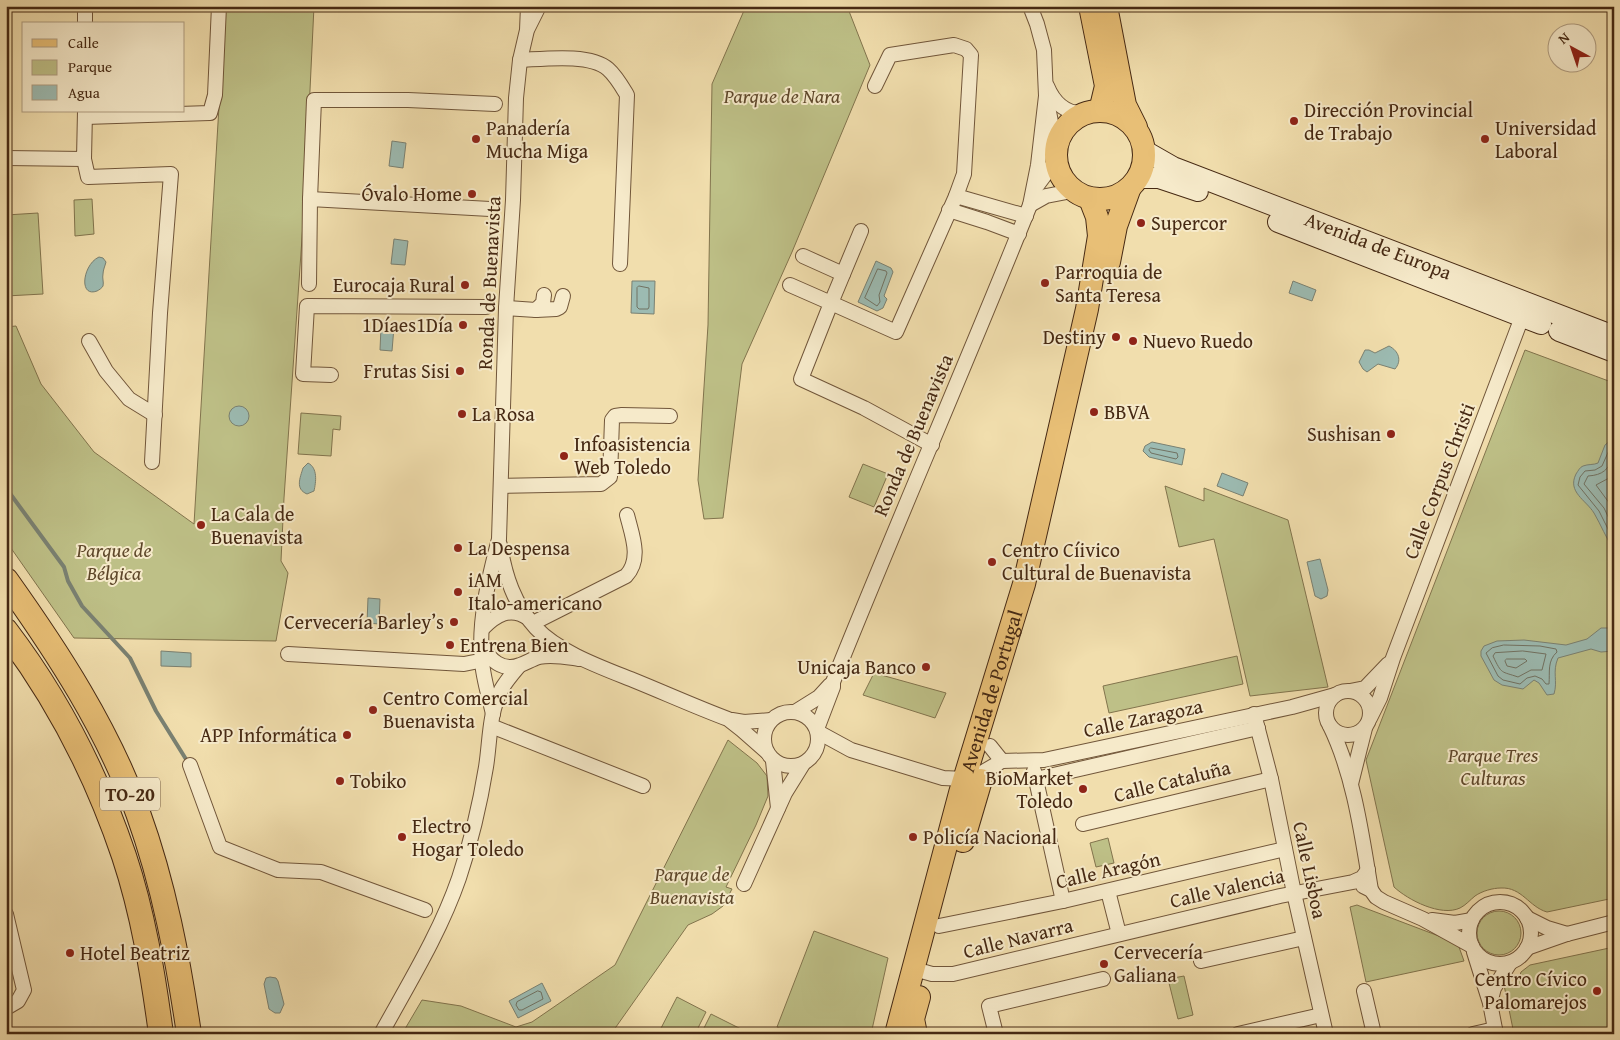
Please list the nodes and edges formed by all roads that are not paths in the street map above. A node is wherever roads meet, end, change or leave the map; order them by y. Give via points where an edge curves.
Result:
1 (85, 6) edge
2 (219, 6) edge
3 (528, 6) edge
4 (539, 6) edge
5 (1030, 6) edge
6 (1090, 6) edge
7 (1106, 6) edge
8 (85, 22) edge
9 (527, 30) junction
10 (520, 60) junction
11 (1045, 82) junction
12 (875, 86) dead end
13 (1046, 96) junction
14 (495, 104) dead end
15 (1093, 112) junction
16 (85, 114) edge
17 (1142, 142) junction
18 (1056, 154) junction
19 (6, 158) edge
20 (84, 159) junction
21 (1134, 184) junction
22 (1081, 195) junction
23 (956, 196) junction
24 (310, 199) junction
25 (1029, 205) junction
26 (490, 209) dead end
27 (950, 210) junction
28 (862, 230) dead end
29 (1019, 234) junction
30 (803, 256) dead end
31 (620, 264) dead end
32 (843, 274) junction
33 (309, 284) dead end
34 (790, 285) dead end
35 (544, 295) dead end
36 (563, 296) dead end
37 (831, 304) junction
38 (486, 307) dead end
39 (506, 308) junction
40 (536, 310) junction
41 (1540, 324) junction
42 (1614, 336) edge
43 (89, 341) dead end
44 (1614, 352) edge
45 (331, 375) dead end
46 (155, 414) junction
47 (670, 416) dead end
48 (932, 445) junction
49 (152, 462) dead end
50 (501, 486) junction
51 (627, 515) dead end
52 (499, 538) junction
53 (6, 580) edge
54 (532, 623) junction
55 (483, 628) junction
56 (6, 631) edge
57 (482, 644) junction
58 (288, 654) dead end
59 (1393, 658) junction
60 (584, 660) junction
61 (474, 662) dead end
62 (523, 664) junction
63 (834, 682) junction
64 (1350, 691) junction
65 (1335, 695) junction
66 (1292, 707) junction
67 (796, 712) junction
68 (1254, 714) junction
69 (492, 720) junction
70 (728, 720) junction
71 (771, 720) junction
72 (1328, 722) junction
73 (1367, 723) junction
74 (1258, 728) junction
75 (818, 730) junction
76 (847, 749) junction
77 (770, 757) junction
78 (1032, 761) junction
79 (807, 762) junction
80 (190, 765) dead end
81 (984, 768) junction
82 (1271, 778) junction
83 (1036, 779) junction
84 (1350, 785) junction
85 (643, 786) dead end
86 (778, 809) junction
87 (1083, 824) dead end
88 (1285, 848) junction
89 (1368, 870) junction
90 (1353, 882) junction
91 (744, 884) dead end
92 (1108, 890) junction
93 (1372, 890) junction
94 (1294, 893) junction
95 (1063, 901) junction
96 (425, 910) dead end
97 (6, 914) edge
98 (1527, 918) junction
99 (1424, 919) junction
100 (1472, 920) junction
101 (1614, 922) edge
102 (939, 926) junction
103 (1119, 934) junction
104 (1567, 934) junction
105 (1304, 938) junction
106 (1473, 948) junction
107 (1527, 948) junction
108 (1201, 961) dead end
109 (1510, 963) junction
110 (925, 972) junction
111 (1103, 980) dead end
112 (1364, 991) dead end
113 (1490, 1003) junction
114 (6, 1008) edge
115 (1321, 1015) junction
116 (1495, 1032) edge
117 (161, 1034) edge
118 (189, 1034) edge
119 (381, 1034) edge
120 (896, 1034) edge
121 (916, 1034) edge
122 (996, 1034) edge
123 (1238, 1034) edge
124 (1326, 1034) edge
125 (1374, 1034) edge
126 (1474, 1034) edge

1 - 8 street
2 - 16 street via 215,95 210,113
3 - 9 street, Ronda de Buenavista
4 - 9 street, Ronda de Buenavista
5 - 11 street, Ronda de Buenavista via 1044,50
6 - 15 main road via 1106,86
7 - 17 main road via 1125,104
9 - 10 street, Ronda de Buenavista
10 - 31 street via 593,61 607,68 627,95
10 - 39 street, Ronda de Buenavista
11 - 13 street, Ronda de Buenavista
11 - 15 street, Ronda de Buenavista via 1051,96 1065,109 1078,114
12 - 23 street via 890,55 954,45 966,49 971,55 964,174
13 - 18 street, Ronda de Buenavista
13 - 25 street, Ronda de Buenavista via 1038,164
14 - 24 street via 314,100
15 - 17 main road via 1116,113 1129,121
15 - 18 main road via 1072,121 1062,133
16 - 20 street
17 - 21 main road via 1144,165
17 - 42 main road, Avenida de Europa via 1173,167
18 - 22 main road via 1058,172 1064,182
18 - 25 street, Ronda de Buenavista
19 - 20 street
20 - 46 street via 88,177 171,174
21 - 22 main road via 1111,199
21 - 41 main road, Avenida de Europa via 1158,178 1183,185
21 - 81 main road, Avenida de Portugal via 1116,226 1038,588
22 - 25 street via 1046,196
22 - 81 main road, Avenida de Portugal via 1097,217 1099,236 1087,309
23 - 25 street
23 - 27 street
24 - 26 street
24 - 33 street
25 - 29 street, Ronda de Buenavista
27 - 29 street
27 - 37 street via 896,332
28 - 32 street
29 - 48 street, Ronda de Buenavista
30 - 32 street
32 - 37 street
34 - 37 street
35 - 40 street via 543,303
36 - 40 street via 562,304 556,309
37 - 48 street via 801,379
38 - 45 street via 307,306 303,374
39 - 40 street
39 - 50 street, Ronda de Buenavista
41 - 44 main road, Avenida de Europa
41 - 59 street, Calle Corpus Christi
43 - 46 street via 106,371 129,400
46 - 49 street
47 - 50 street via 615,416 612,420 610,477 601,484
48 - 63 street, Ronda de Buenavista
50 - 52 street, Ronda de Buenavista
51 - 54 street via 635,554 633,568 626,576
52 - 54 street, Ronda de Buenavista via 510,586
52 - 55 street, Ronda de Buenavista
53 - 118 highway, TO-20 via 50,641 83,695 138,811 171,930
54 - 55 street, Ronda de Buenavista via 517,612 507,612 499,614
54 - 60 street, Ronda de Buenavista via 550,640
54 - 62 street, Ronda de Buenavista via 538,633 537,647 533,656
55 - 57 street, Ronda de Buenavista
56 - 117 highway, TO-20 via 45,687 67,727 92,776 114,832 145,938
57 - 62 street, Ronda de Buenavista via 491,660 499,665 514,667
57 - 69 street, Ronda de Buenavista via 482,668
58 - 61 street
59 - 64 street, Calle Corpus Christi via 1365,688
59 - 73 street, Calle Corpus Christi via 1380,698
60 - 62 street, Ronda de Buenavista via 550,656
60 - 70 street, Ronda de Buenavista
62 - 69 street, Ronda de Buenavista via 501,690
63 - 67 street, Ronda de Buenavista via 820,697
63 - 75 street, Ronda de Buenavista
64 - 65 street
64 - 73 street via 1366,700 1369,706
65 - 66 street, Calle Zaragoza
65 - 72 street via 1327,706
66 - 68 street, Calle Zaragoza
66 - 72 street, Calle Zaragoza via 1317,713
67 - 71 street via 787,712
67 - 75 street via 810,719
68 - 74 street, Calle Lisboa
68 - 78 street, Calle Zaragoza
69 - 85 street
69 - 119 street, Ronda de Buenavista via 480,797 454,891 426,953
70 - 71 street, Ronda de Buenavista
70 - 77 street, Ronda de Buenavista
71 - 77 street via 764,742
72 - 73 street via 1334,731 1347,736 1354,735
72 - 84 street via 1338,742
73 - 84 street, Calle Corpus Christi
74 - 82 street, Calle Lisboa
74 - 83 street, Calle Zaragoza
75 - 76 street
75 - 79 street via 819,743
76 - 79 street via 823,751
76 - 81 street, Calle Zaragoza via 943,778
77 - 79 street via 781,765 794,767
77 - 86 street
78 - 81 street, Calle Zaragoza
78 - 83 street
79 - 86 street
80 - 96 street via 220,848 278,870 321,872
81 - 102 main road, Avenida de Portugal
81 - 120 main road, Avenida de Portugal
82 - 87 street, Calle Cataluña
82 - 88 street, Calle Lisboa
83 - 95 street
84 - 89 street
86 - 91 street
88 - 92 street, Calle Aragón
88 - 94 street, Calle Lisboa
89 - 90 street
89 - 93 street
90 - 93 street
90 - 94 street, Calle Valencia
92 - 95 street, Calle Aragón
92 - 103 street
93 - 99 street via 1384,902
94 - 103 street, Calle Valencia
94 - 105 street, Calle Lisboa
95 - 102 street, Calle Aragón
97 - 114 street via 24,990 18,1000
98 - 100 street via 1513,905 1494,902 1477,912
98 - 104 street
98 - 107 street via 1531,938
99 - 100 street via 1456,924
99 - 106 street
100 - 106 street via 1469,929
101 - 104 street
102 - 110 main road, Avenida de Portugal
103 - 110 street, Calle Navarra via 953,974
104 - 107 street
105 - 108 street
105 - 115 street, Calle Lisboa
106 - 109 street via 1480,958 1488,962
106 - 113 street
107 - 109 street
109 - 113 street via 1494,988
110 - 121 main road, Avenida de Portugal via 913,1019
111 - 122 street via 989,1006
112 - 125 street
113 - 116 street
115 - 123 street
115 - 124 street, Calle Lisboa
116 - 126 street

